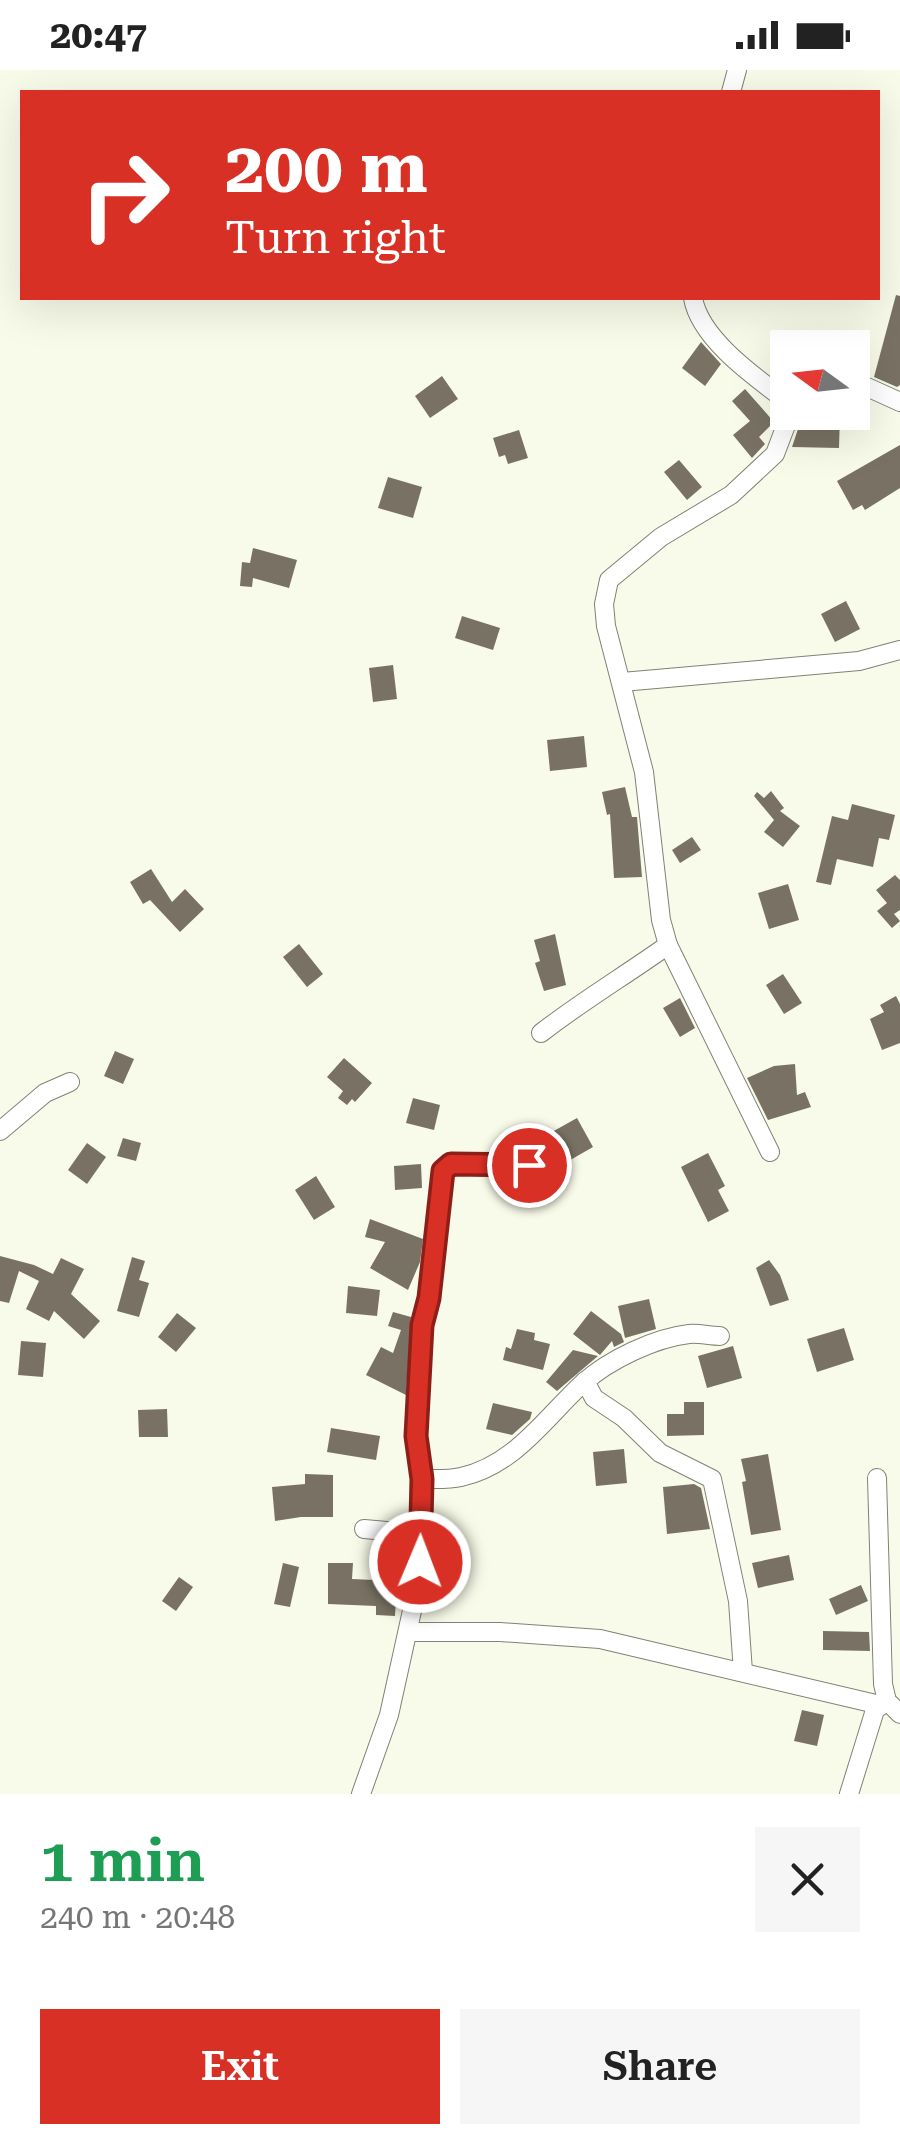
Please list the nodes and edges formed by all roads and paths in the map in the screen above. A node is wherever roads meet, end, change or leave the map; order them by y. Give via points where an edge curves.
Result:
1 (692, 300) edge
2 (770, 388) edge
3 (870, 388) edge
4 (900, 402) edge
5 (784, 430) edge
6 (900, 650) edge
7 (622, 682) junction
8 (668, 945) junction
9 (541, 1033) dead end
10 (70, 1082) dead end
11 (0, 1131) edge
12 (770, 1152) dead end
13 (529, 1165) dead end
14 (720, 1336) dead end
15 (585, 1381) junction
16 (878, 1478) dead end
17 (422, 1479) junction
18 (364, 1529) dead end
19 (420, 1534) junction
20 (409, 1632) junction
21 (743, 1672) junction
22 (889, 1706) edge
23 (362, 1794) edge
24 (850, 1794) edge

1 - 2 street via 696,315 737,362
3 - 4 street
5 - 7 street via 775,454 731,496 661,537 609,580 606,626
6 - 7 street via 859,661
7 - 8 street via 644,772
8 - 9 street
8 - 12 street
10 - 11 street via 45,1092
13 - 17 street via 451,1164 443,1171 422,1325 416,1436
14 - 15 street via 660,1342
15 - 17 street via 505,1457 462,1477
15 - 21 street via 594,1398 660,1453 712,1479 738,1601
16 - 22 street
17 - 19 street
18 - 19 street
19 - 20 street
20 - 21 street via 600,1639
20 - 23 street
21 - 22 street
22 - 24 street via 875,1710

